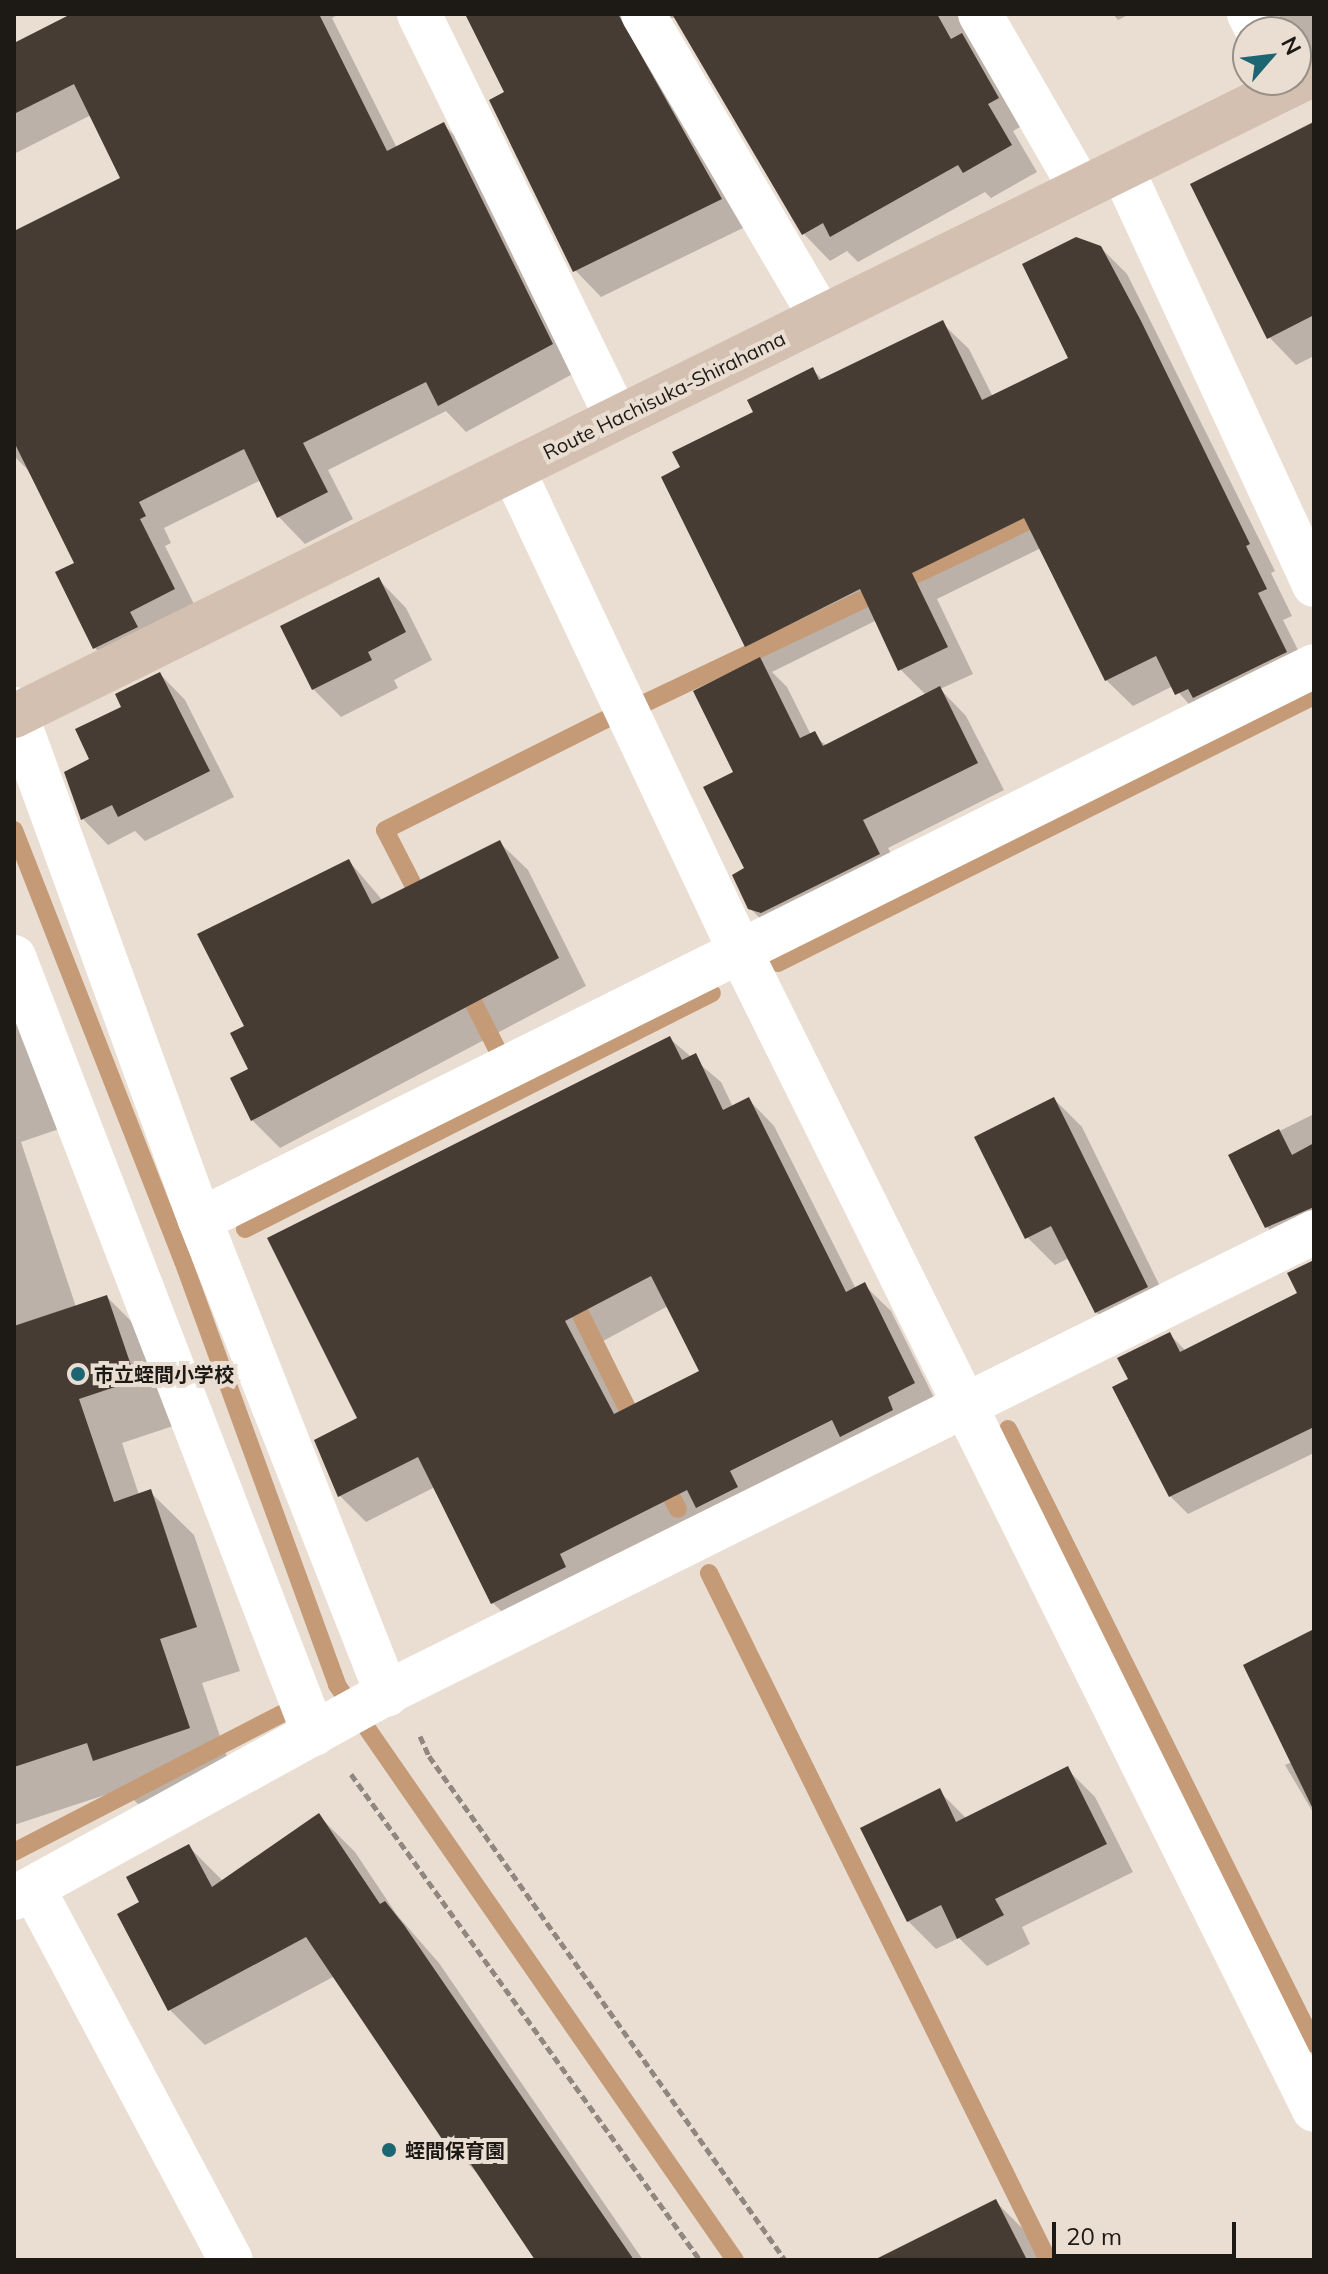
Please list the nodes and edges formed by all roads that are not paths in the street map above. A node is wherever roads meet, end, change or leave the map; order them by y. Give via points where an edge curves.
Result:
1 (419, 14) edge
2 (643, 14) edge
3 (980, 14) edge
4 (1266, 96) edge
5 (1122, 169) junction
6 (1081, 189) junction
7 (821, 317) junction
8 (617, 418) junction
9 (513, 470) junction
10 (1314, 585) edge
11 (1314, 666) edge
12 (15, 713) edge
13 (740, 951) junction
14 (14, 957) edge
15 (200, 1220) junction
16 (1314, 1232) edge
17 (965, 1405) junction
18 (387, 1693) junction
19 (321, 1730) junction
20 (24, 1893) edge
21 (1314, 2110) edge
22 (231, 2260) edge

1 - 8 street
2 - 7 street
3 - 6 street
4 - 5 main road, Route Hachisuka-Shirahama
5 - 6 main road, Route Hachisuka-Shirahama
5 - 10 street
6 - 7 main road, Route Hachisuka-Shirahama
7 - 8 main road, Route Hachisuka-Shirahama
8 - 9 main road, Route Hachisuka-Shirahama
9 - 12 main road, Route Hachisuka-Shirahama
9 - 13 street
11 - 13 street
12 - 15 street
13 - 15 street
13 - 17 street
14 - 19 street
15 - 18 street
16 - 17 street
17 - 18 street
17 - 21 street
18 - 19 street
19 - 20 street
20 - 22 street

